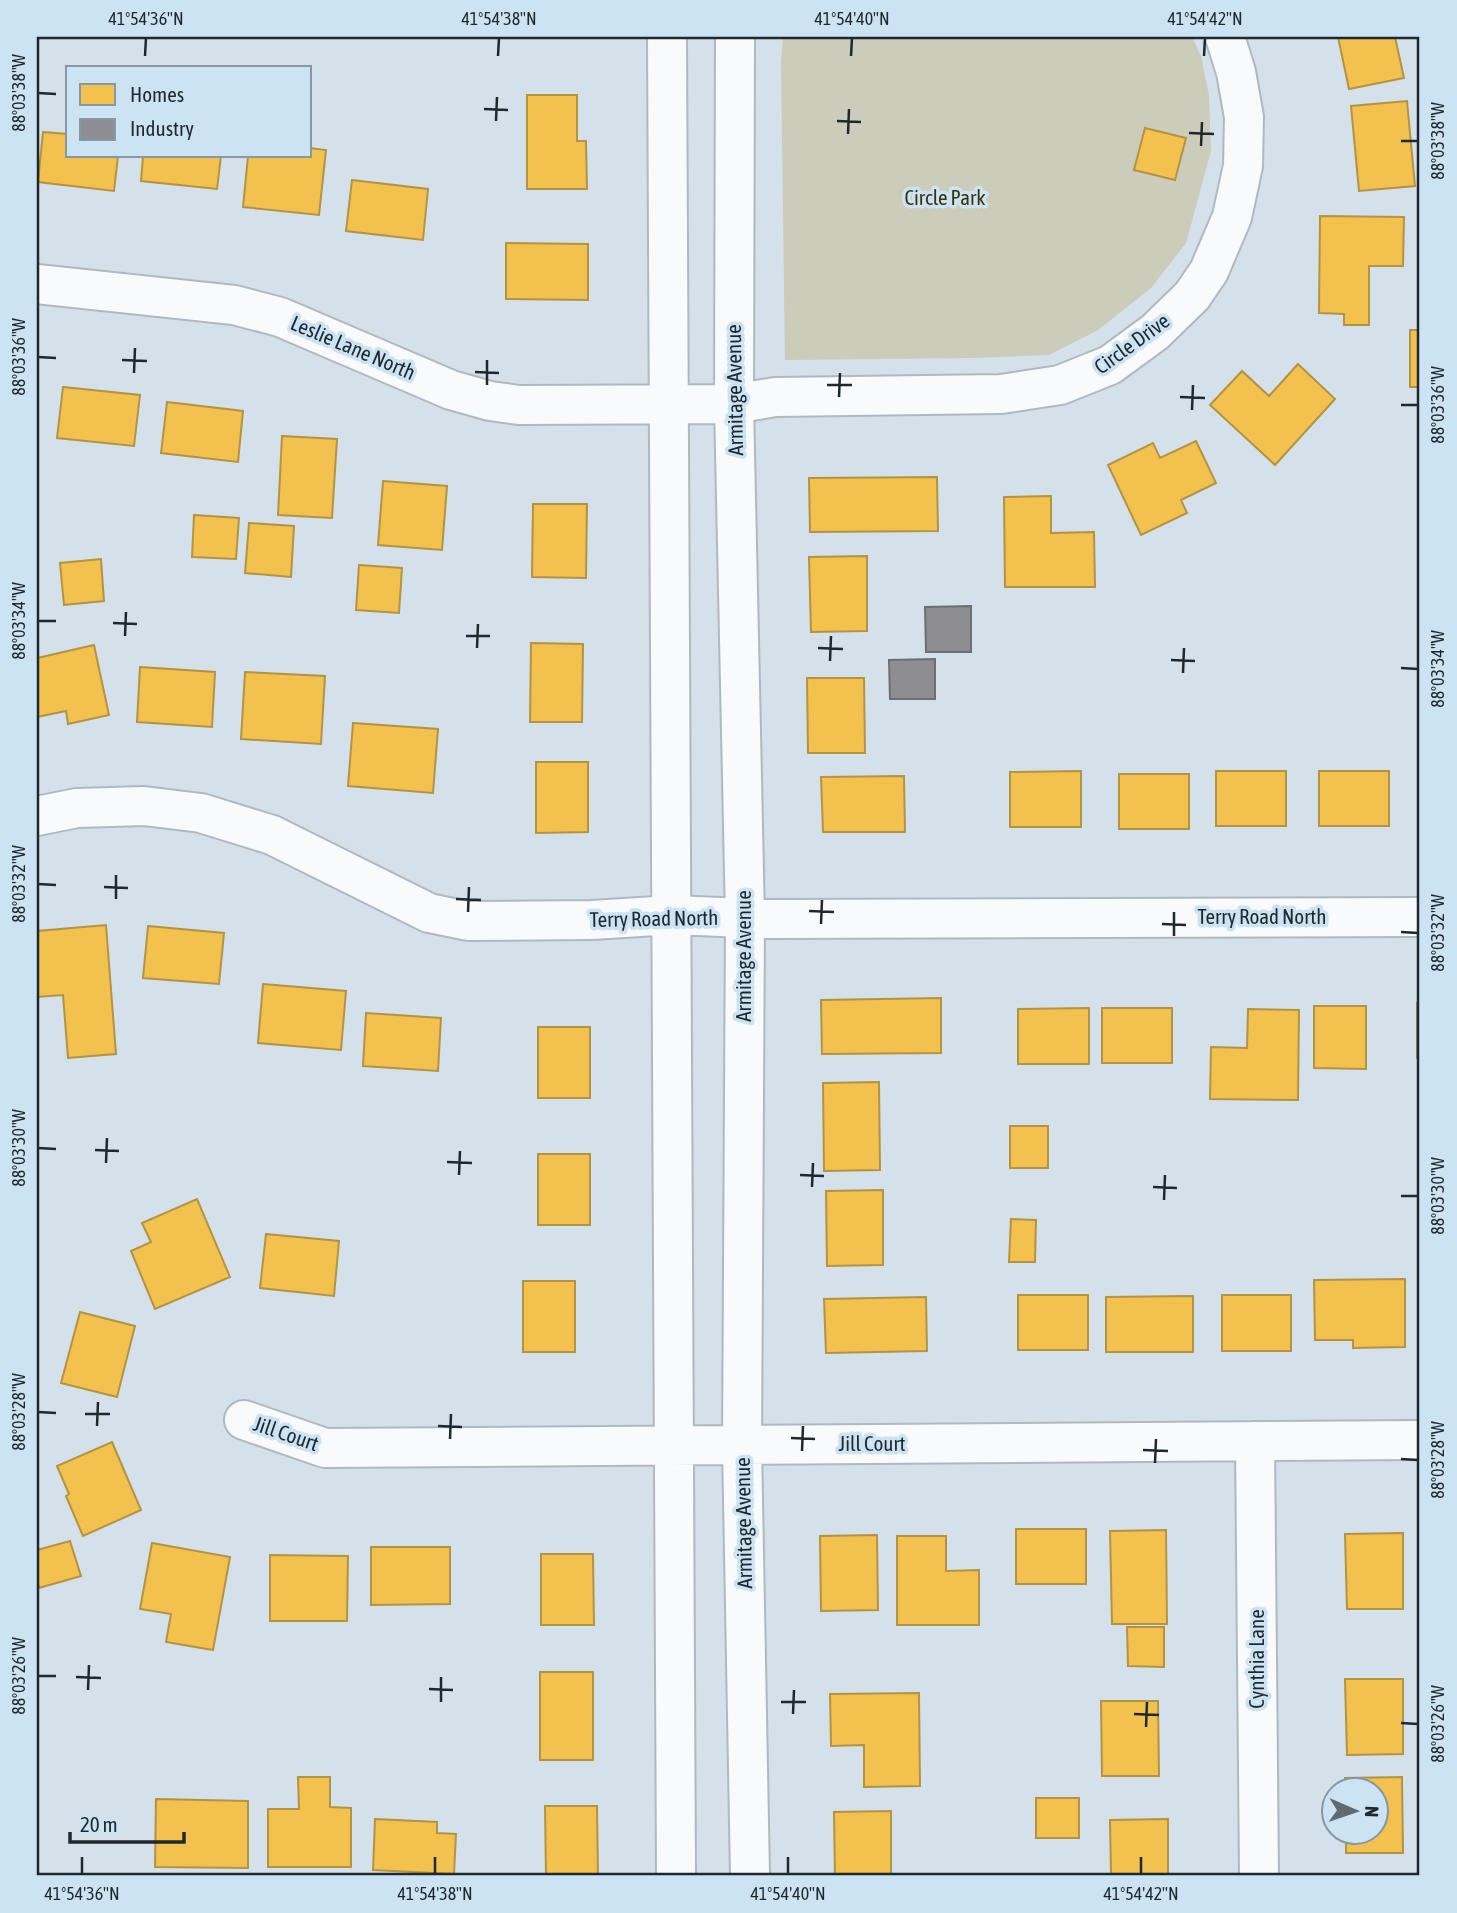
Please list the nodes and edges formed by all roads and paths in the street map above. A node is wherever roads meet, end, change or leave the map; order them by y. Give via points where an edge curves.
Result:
1 (667, 37) edge
2 (735, 37) edge
3 (1225, 37) edge
4 (37, 284) edge
5 (669, 404) junction
6 (734, 404) junction
7 (37, 816) edge
8 (672, 915) junction
9 (1420, 916) edge
10 (745, 919) junction
11 (244, 1420) dead end
12 (1420, 1440) edge
13 (1255, 1441) junction
14 (674, 1445) junction
15 (742, 1445) junction
16 (676, 1876) edge
17 (750, 1876) edge
18 (1259, 1876) edge

1 - 5 street
2 - 6 street, Armitage Avenue
3 - 6 street, Circle Drive via 1244,117 1243,166 1232,217 1209,271 1192,296 1155,332 1110,365 1032,391 775,397
4 - 5 street, Leslie Lane North via 234,305 280,317 450,390 489,401
5 - 6 street, Circle Drive
5 - 8 street
6 - 10 street, Armitage Avenue
7 - 8 street, Terry Road North via 77,808 144,806 201,813 272,835 429,913 468,921
8 - 10 street, Terry Road North
8 - 14 street
9 - 10 street, Terry Road North
10 - 15 street, Armitage Avenue
11 - 14 street, Jill Court via 325,1448
12 - 13 street, Jill Court
13 - 15 street, Jill Court
13 - 18 street, Cynthia Lane
14 - 15 street, Jill Court
14 - 16 street
15 - 17 street, Armitage Avenue

